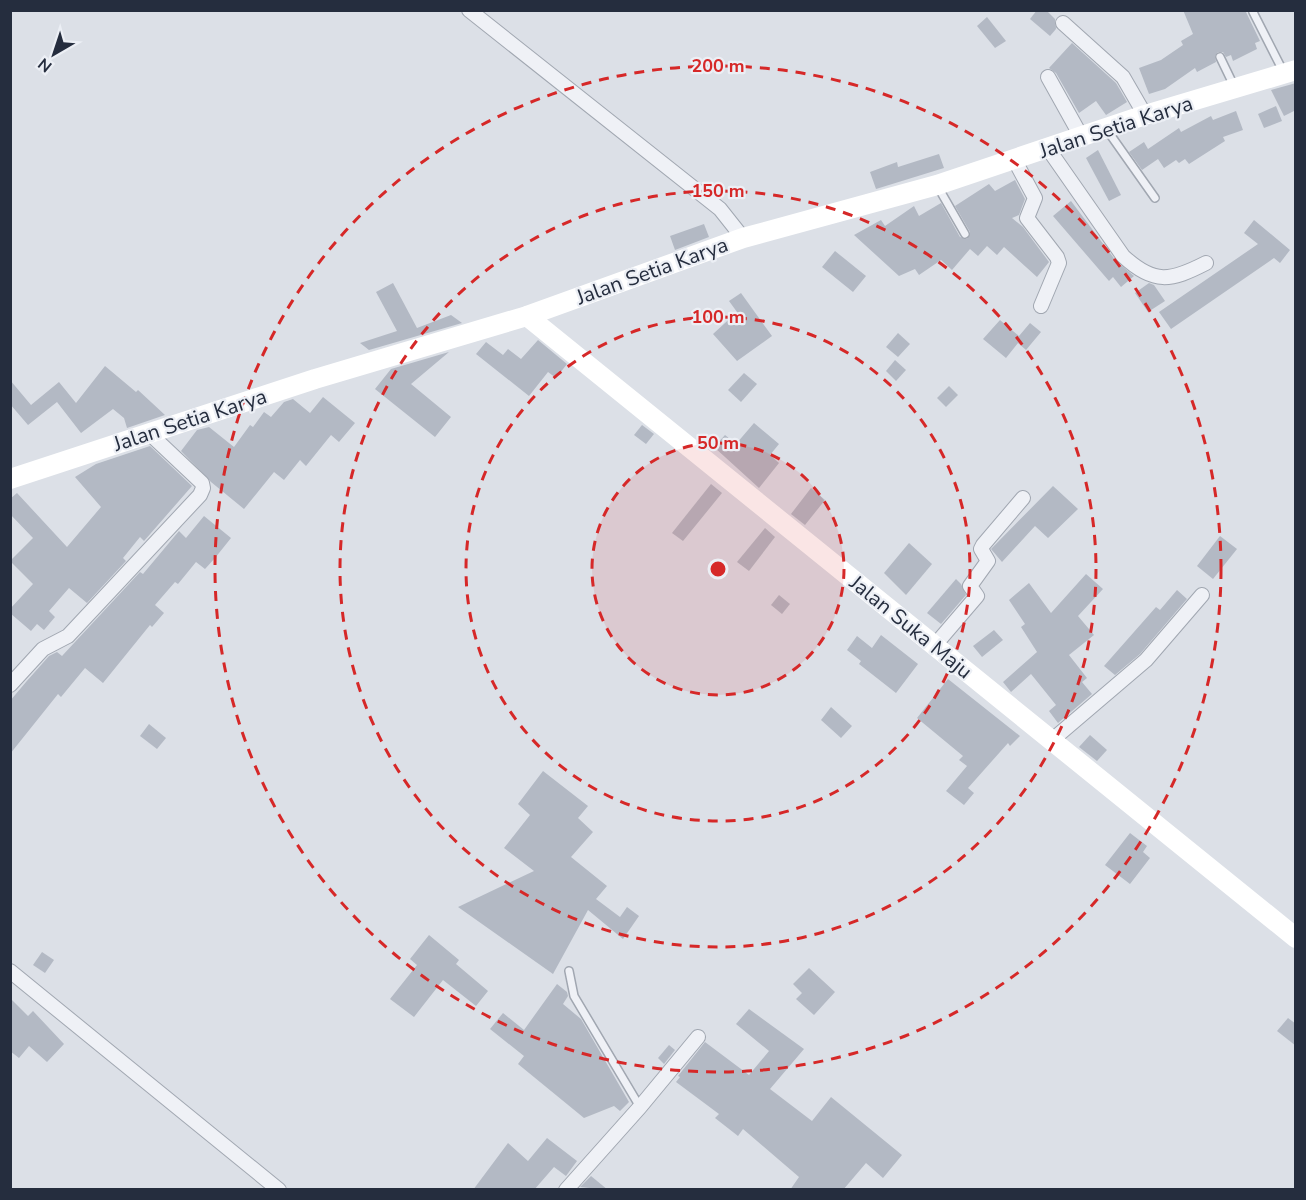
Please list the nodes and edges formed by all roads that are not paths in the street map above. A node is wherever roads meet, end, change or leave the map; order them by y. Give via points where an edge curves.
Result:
1 (469, 10) edge
2 (1253, 12) edge
3 (1063, 23) dead end
4 (1220, 57) dead end
5 (1290, 72) edge
6 (1048, 77) dead end
7 (1235, 88) junction
8 (1145, 115) junction
9 (1107, 130) junction
10 (1082, 138) junction
11 (1049, 150) junction
12 (1014, 159) junction
13 (936, 185) junction
14 (1155, 198) dead end
15 (965, 234) dead end
16 (743, 238) junction
17 (1206, 263) dead end
18 (1041, 306) dead end
19 (527, 316) junction
20 (149, 433) junction
21 (10, 479) edge
22 (1023, 498) dead end
23 (1202, 595) dead end
24 (935, 645) junction
25 (10, 685) edge
26 (1051, 741) junction
27 (1296, 938) edge
28 (10, 971) edge
29 (569, 972) dead end
30 (698, 1037) dead end
31 (640, 1107) junction
32 (279, 1190) edge
33 (566, 1190) edge

1 - 16 street via 720,209
2 - 5 lane
3 - 8 street via 1124,77
4 - 7 lane
5 - 7 main road, Jalan Setia Karya
6 - 10 street
7 - 8 main road, Jalan Setia Karya
8 - 9 main road, Jalan Setia Karya
9 - 10 main road, Jalan Setia Karya
9 - 14 lane
10 - 11 main road, Jalan Setia Karya
11 - 12 main road, Jalan Setia Karya
11 - 17 street via 1132,265 1164,279
12 - 13 main road, Jalan Setia Karya
12 - 18 street via 1035,198 1027,218 1058,257
13 - 15 lane
13 - 16 main road, Jalan Setia Karya
16 - 19 main road, Jalan Setia Karya
19 - 20 main road, Jalan Setia Karya
19 - 24 main road, Jalan Suka Maju
20 - 21 main road, Jalan Setia Karya
20 - 25 street via 202,483 200,495 68,636 43,649
22 - 24 street via 982,545 988,561 970,586 977,596
23 - 26 street via 1146,660
24 - 26 main road, Jalan Suka Maju
26 - 27 main road, Jalan Suka Maju
28 - 32 street
29 - 31 lane via 574,996
30 - 31 street
31 - 33 street

